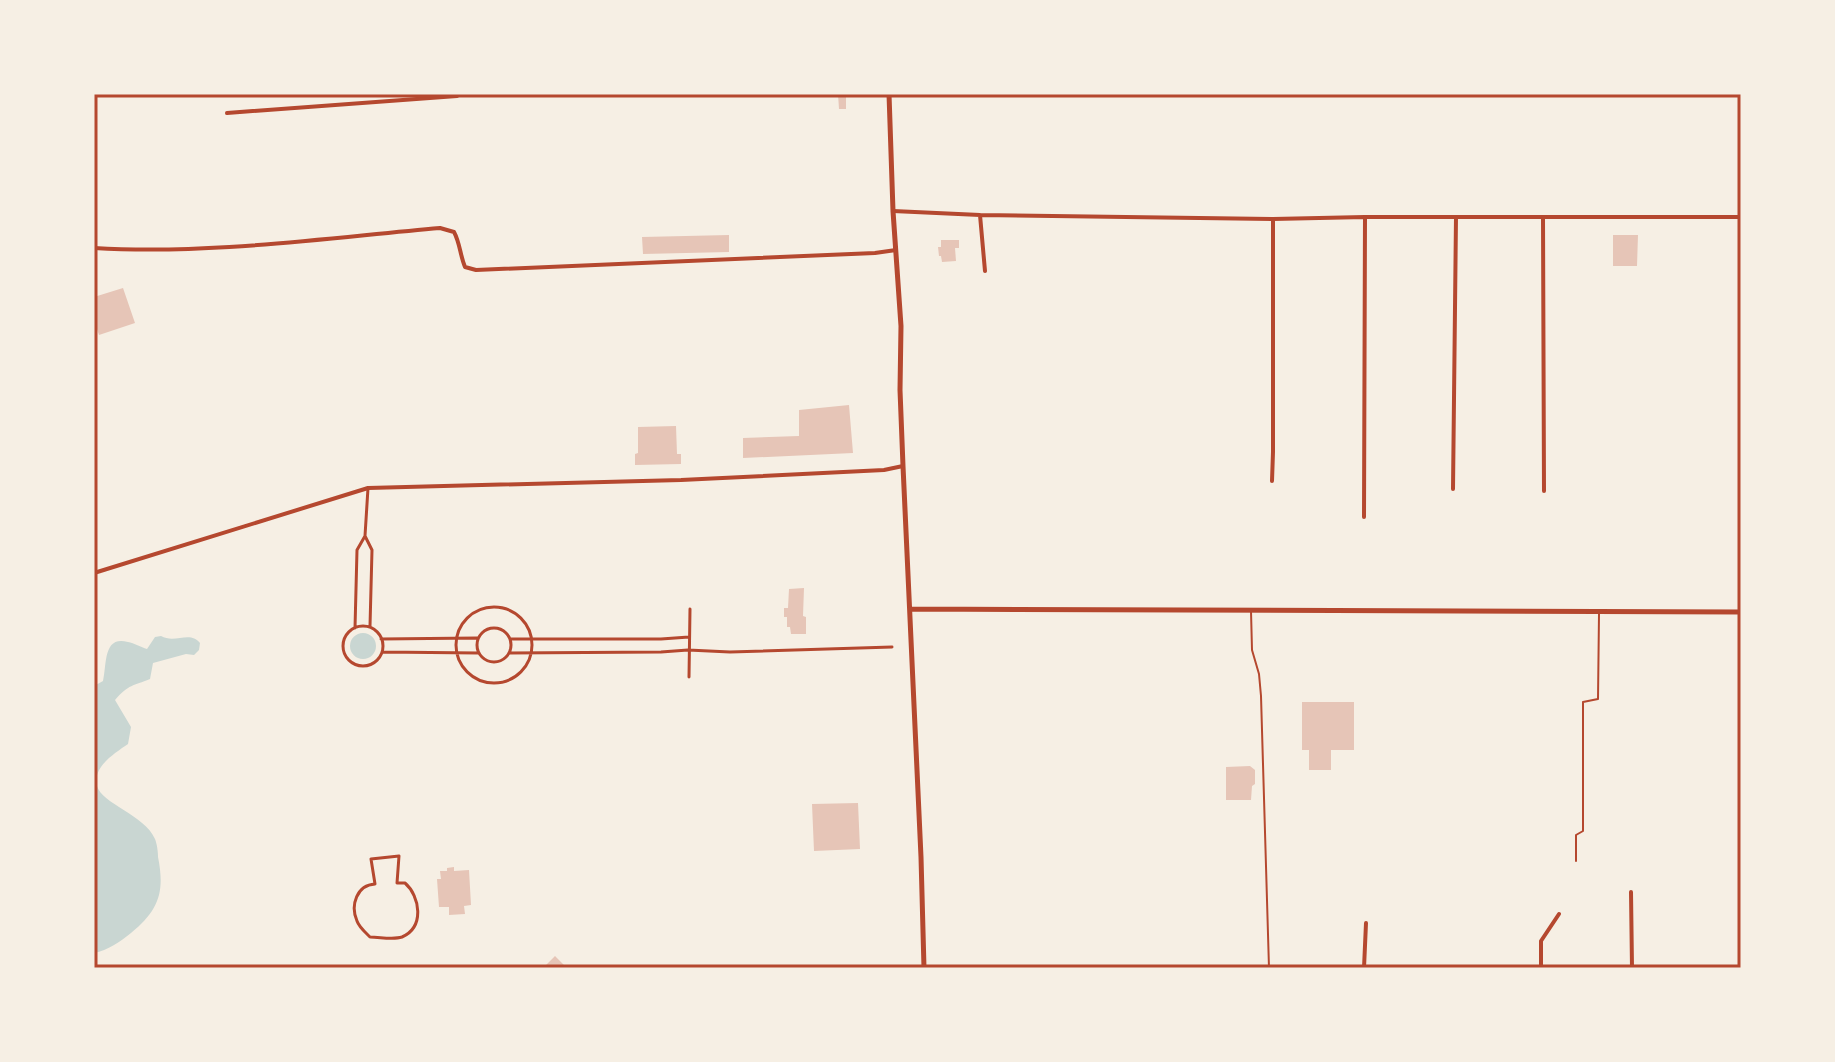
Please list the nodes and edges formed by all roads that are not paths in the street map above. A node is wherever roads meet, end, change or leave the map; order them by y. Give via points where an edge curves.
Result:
1 (457, 94) edge
2 (889, 94) edge
3 (227, 113) dead end
4 (893, 211) junction
5 (980, 215) junction
6 (1365, 217) junction
7 (1456, 217) junction
8 (1543, 217) junction
9 (1741, 217) edge
10 (1273, 219) junction
11 (94, 248) edge
12 (896, 250) junction
13 (985, 271) dead end
14 (903, 466) junction
15 (1272, 481) dead end
16 (368, 488) junction
17 (1453, 489) dead end
18 (1544, 491) dead end
19 (1364, 517) dead end
20 (365, 536) junction
21 (94, 573) edge
22 (690, 609) dead end
23 (910, 609) junction
24 (1251, 611) junction
25 (1741, 612) edge
26 (1599, 613) junction
27 (369, 627) junction
28 (355, 628) junction
29 (689, 637) junction
30 (478, 638) junction
31 (381, 639) junction
32 (456, 639) junction
33 (510, 639) junction
34 (531, 639) junction
35 (892, 647) dead end
36 (688, 650) junction
37 (382, 652) junction
38 (456, 653) junction
39 (478, 653) junction
40 (509, 653) junction
41 (531, 653) junction
42 (689, 677) dead end
43 (1576, 861) dead end
44 (367, 884) joint
45 (1631, 892) dead end
46 (1559, 914) dead end
47 (1366, 923) dead end
48 (924, 968) edge
49 (1269, 968) edge
50 (1364, 968) edge
51 (1541, 968) edge
52 (1632, 968) edge

1 - 3 street
2 - 4 main road
4 - 5 street
4 - 12 main road
5 - 10 street
5 - 13 street
6 - 7 street
6 - 10 street
6 - 19 street
7 - 8 street
7 - 17 street
8 - 9 street
8 - 18 street
10 - 15 street
11 - 12 street via 250,245 440,228 454,232 465,267 476,270
12 - 14 main road
14 - 16 street via 681,480
14 - 23 main road
16 - 20 street
16 - 21 street
20 - 27 street via 372,550
20 - 28 street via 357,550
22 - 29 street
23 - 24 main road
23 - 48 main road
24 - 26 main road
24 - 49 lane via 1261,696
25 - 26 main road
26 - 43 lane via 1598,699 1583,702 1583,831 1576,835
27 - 28 street
27 - 31 street
28 - 37 street via 343,644 351,661 369,665
29 - 34 street
29 - 36 street
30 - 32 street
30 - 33 street via 495,628
30 - 39 street
31 - 32 street
31 - 37 street
32 - 34 street via 469,616 492,607 516,614
32 - 38 street
33 - 34 street
33 - 40 street
34 - 41 street
35 - 36 street
36 - 41 street
36 - 42 street
37 - 38 street
38 - 39 street
38 - 41 street via 468,674 493,684 518,676
39 - 40 street via 494,663
40 - 41 street
44 - 44 street via 355,906 362,930 370,937 406,935 415,923 418,902 410,887 397,883 399,856 371,859 375,884
45 - 52 street
46 - 51 street via 1541,941
47 - 50 street

